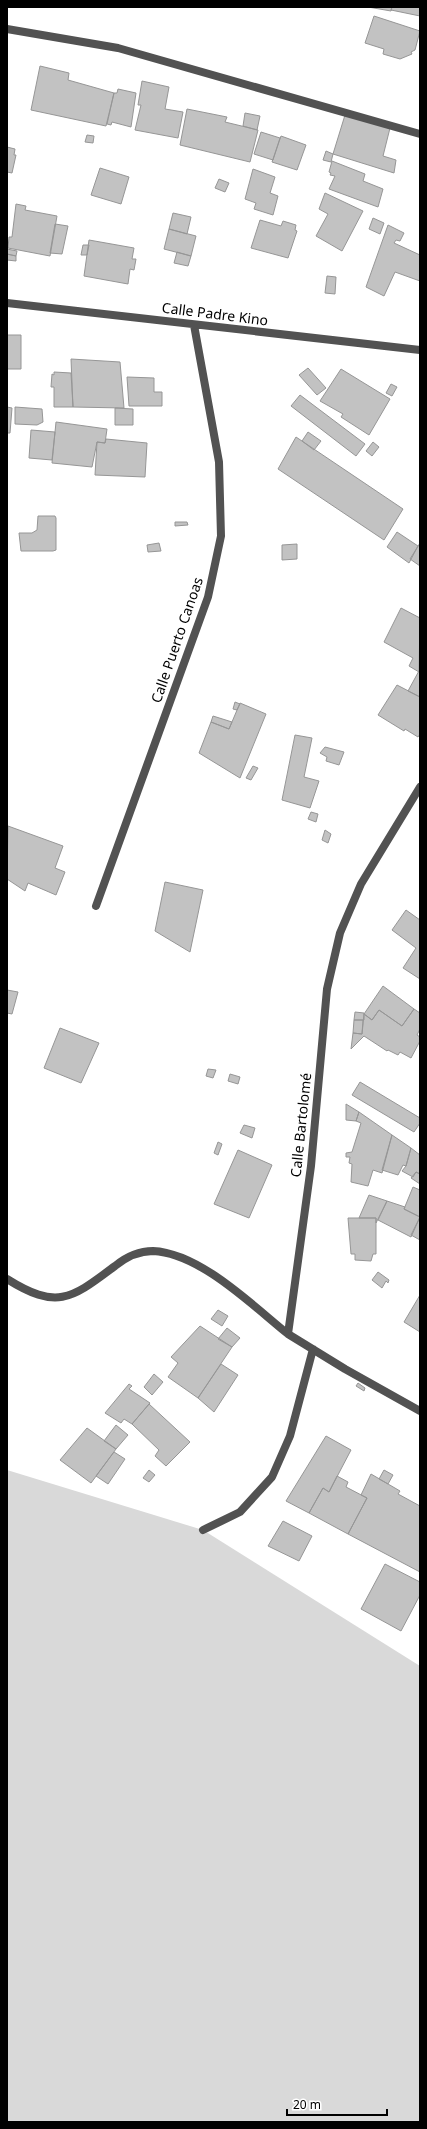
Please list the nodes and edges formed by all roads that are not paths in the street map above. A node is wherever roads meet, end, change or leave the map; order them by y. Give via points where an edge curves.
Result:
1 (7, 29) edge
2 (420, 134) edge
3 (7, 303) edge
4 (194, 325) junction
5 (420, 350) edge
6 (420, 787) edge
7 (96, 906) dead end
8 (7, 1279) edge
9 (288, 1334) junction
10 (313, 1349) junction
11 (420, 1411) edge
12 (203, 1530) dead end

1 - 2 street via 118,48
3 - 4 street, Calle Padre Kino
4 - 5 street, Calle Padre Kino
4 - 7 street, Calle Puerto Canoas via 219,462 221,536 208,597
6 - 9 street, Calle Bartolomé via 361,884 340,933 327,989 311,1166
8 - 9 street via 19,1287 43,1296 65,1298 81,1290 129,1255 153,1251 180,1256 207,1271
9 - 10 street
10 - 11 street
10 - 12 street via 290,1436 272,1477 240,1512

